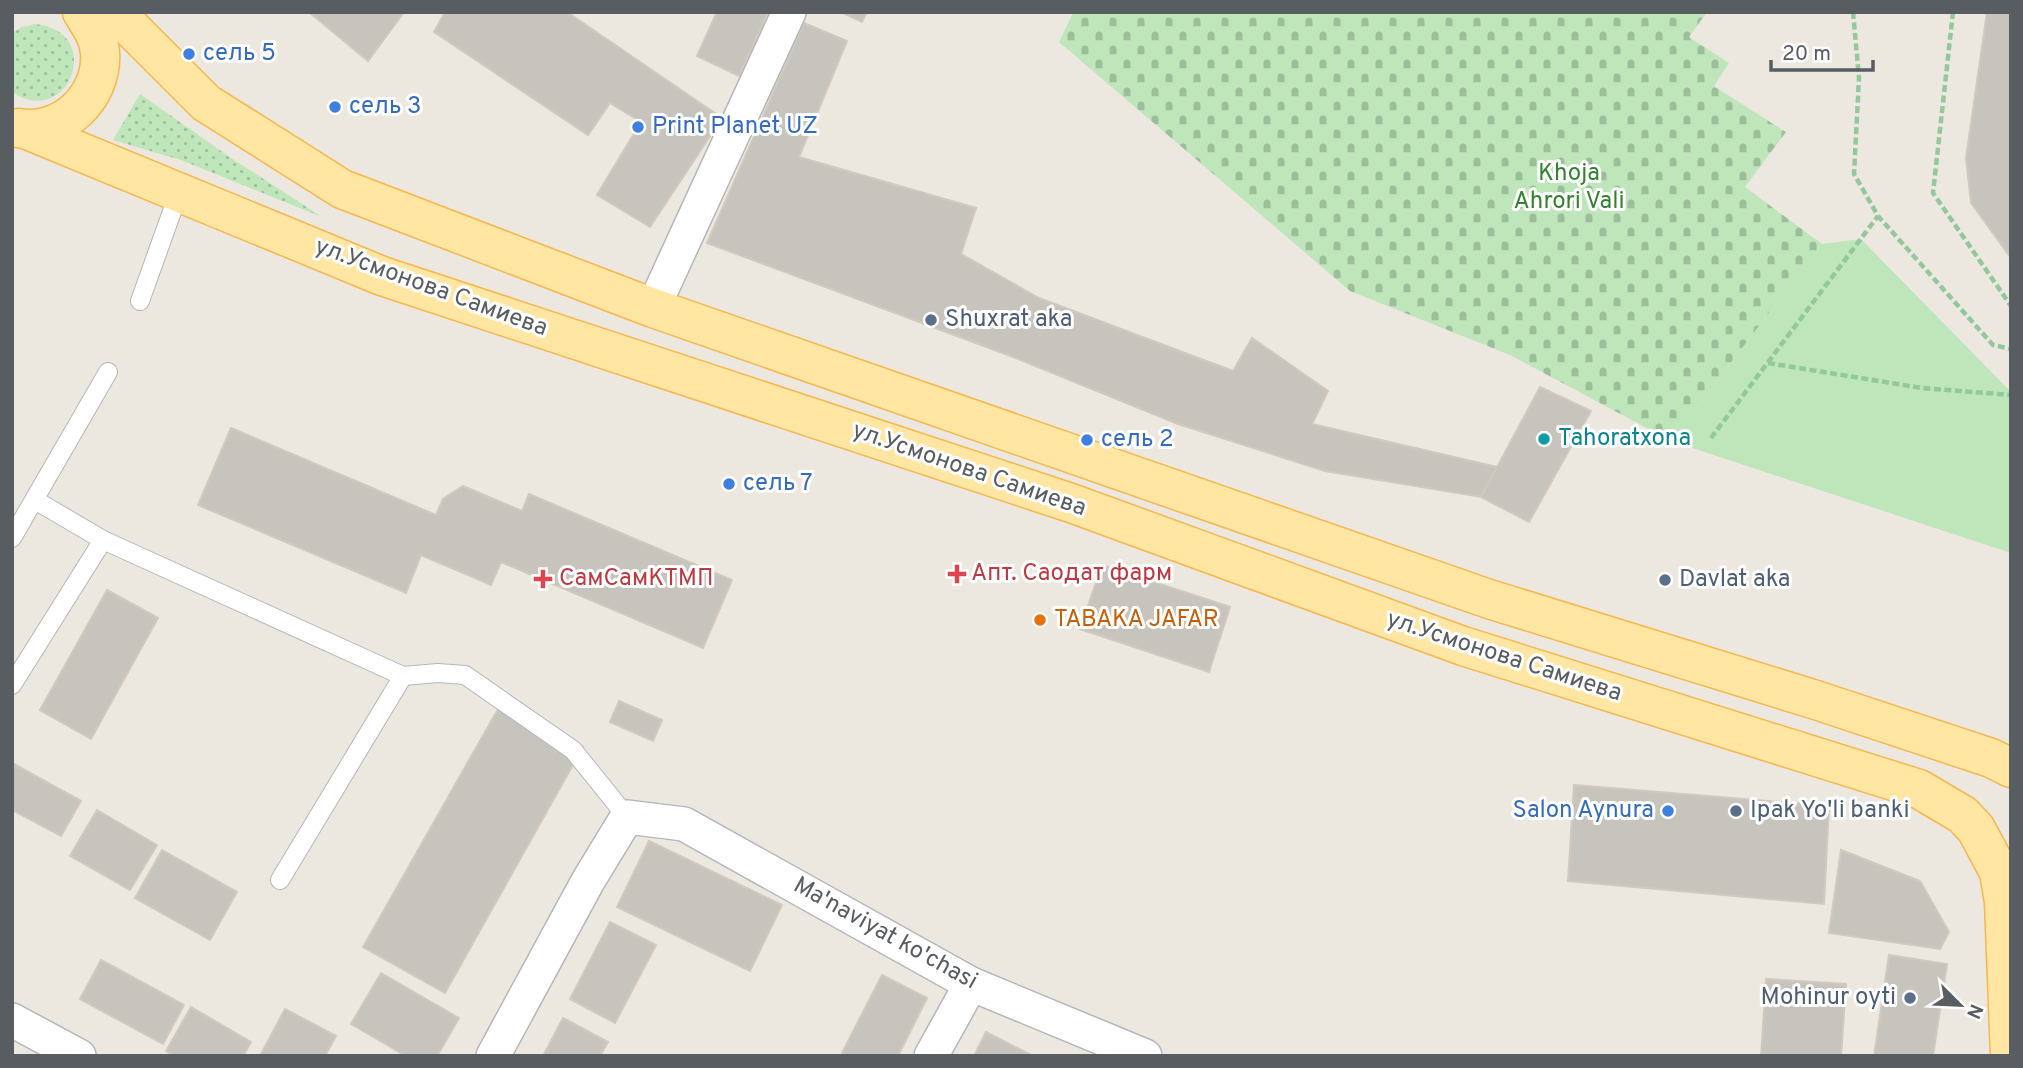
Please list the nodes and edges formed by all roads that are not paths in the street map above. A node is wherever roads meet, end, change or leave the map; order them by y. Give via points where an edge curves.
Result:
1 (789, 12) edge
2 (97, 18) edge
3 (19, 128) edge
4 (179, 192) junction
5 (140, 301) dead end
6 (653, 308) junction
7 (108, 372) dead end
8 (35, 500) junction
9 (12, 538) edge
10 (103, 540) junction
11 (403, 676) junction
12 (12, 685) edge
13 (2011, 768) edge
14 (627, 817) junction
15 (280, 880) dead end
16 (971, 984) junction
17 (12, 1020) edge
18 (38, 1046) edge
19 (79, 1056) edge
20 (493, 1056) edge
21 (931, 1056) edge
22 (1145, 1056) edge
23 (2010, 1056) edge

1 - 6 street
2 - 3 main road via 99,72 91,93 61,122 44,128
2 - 6 main road via 206,103 342,189
3 - 4 main road, ул.Усмонова Самиева
4 - 5 lane
4 - 23 main road, ул.Усмонова Самиева via 382,276 1071,503 1463,646 1919,789 1963,815 1976,829 1999,872
6 - 13 main road via 1489,600 1816,700
7 - 8 lane
8 - 9 lane
8 - 10 lane
10 - 11 lane
10 - 12 lane
11 - 14 lane via 465,675 573,750
11 - 15 lane
14 - 16 street, Ma'naviyat ko'chasi via 684,824
14 - 20 street
16 - 21 street
16 - 22 street, Ma'naviyat ko'chasi
17 - 18 street
18 - 19 street

